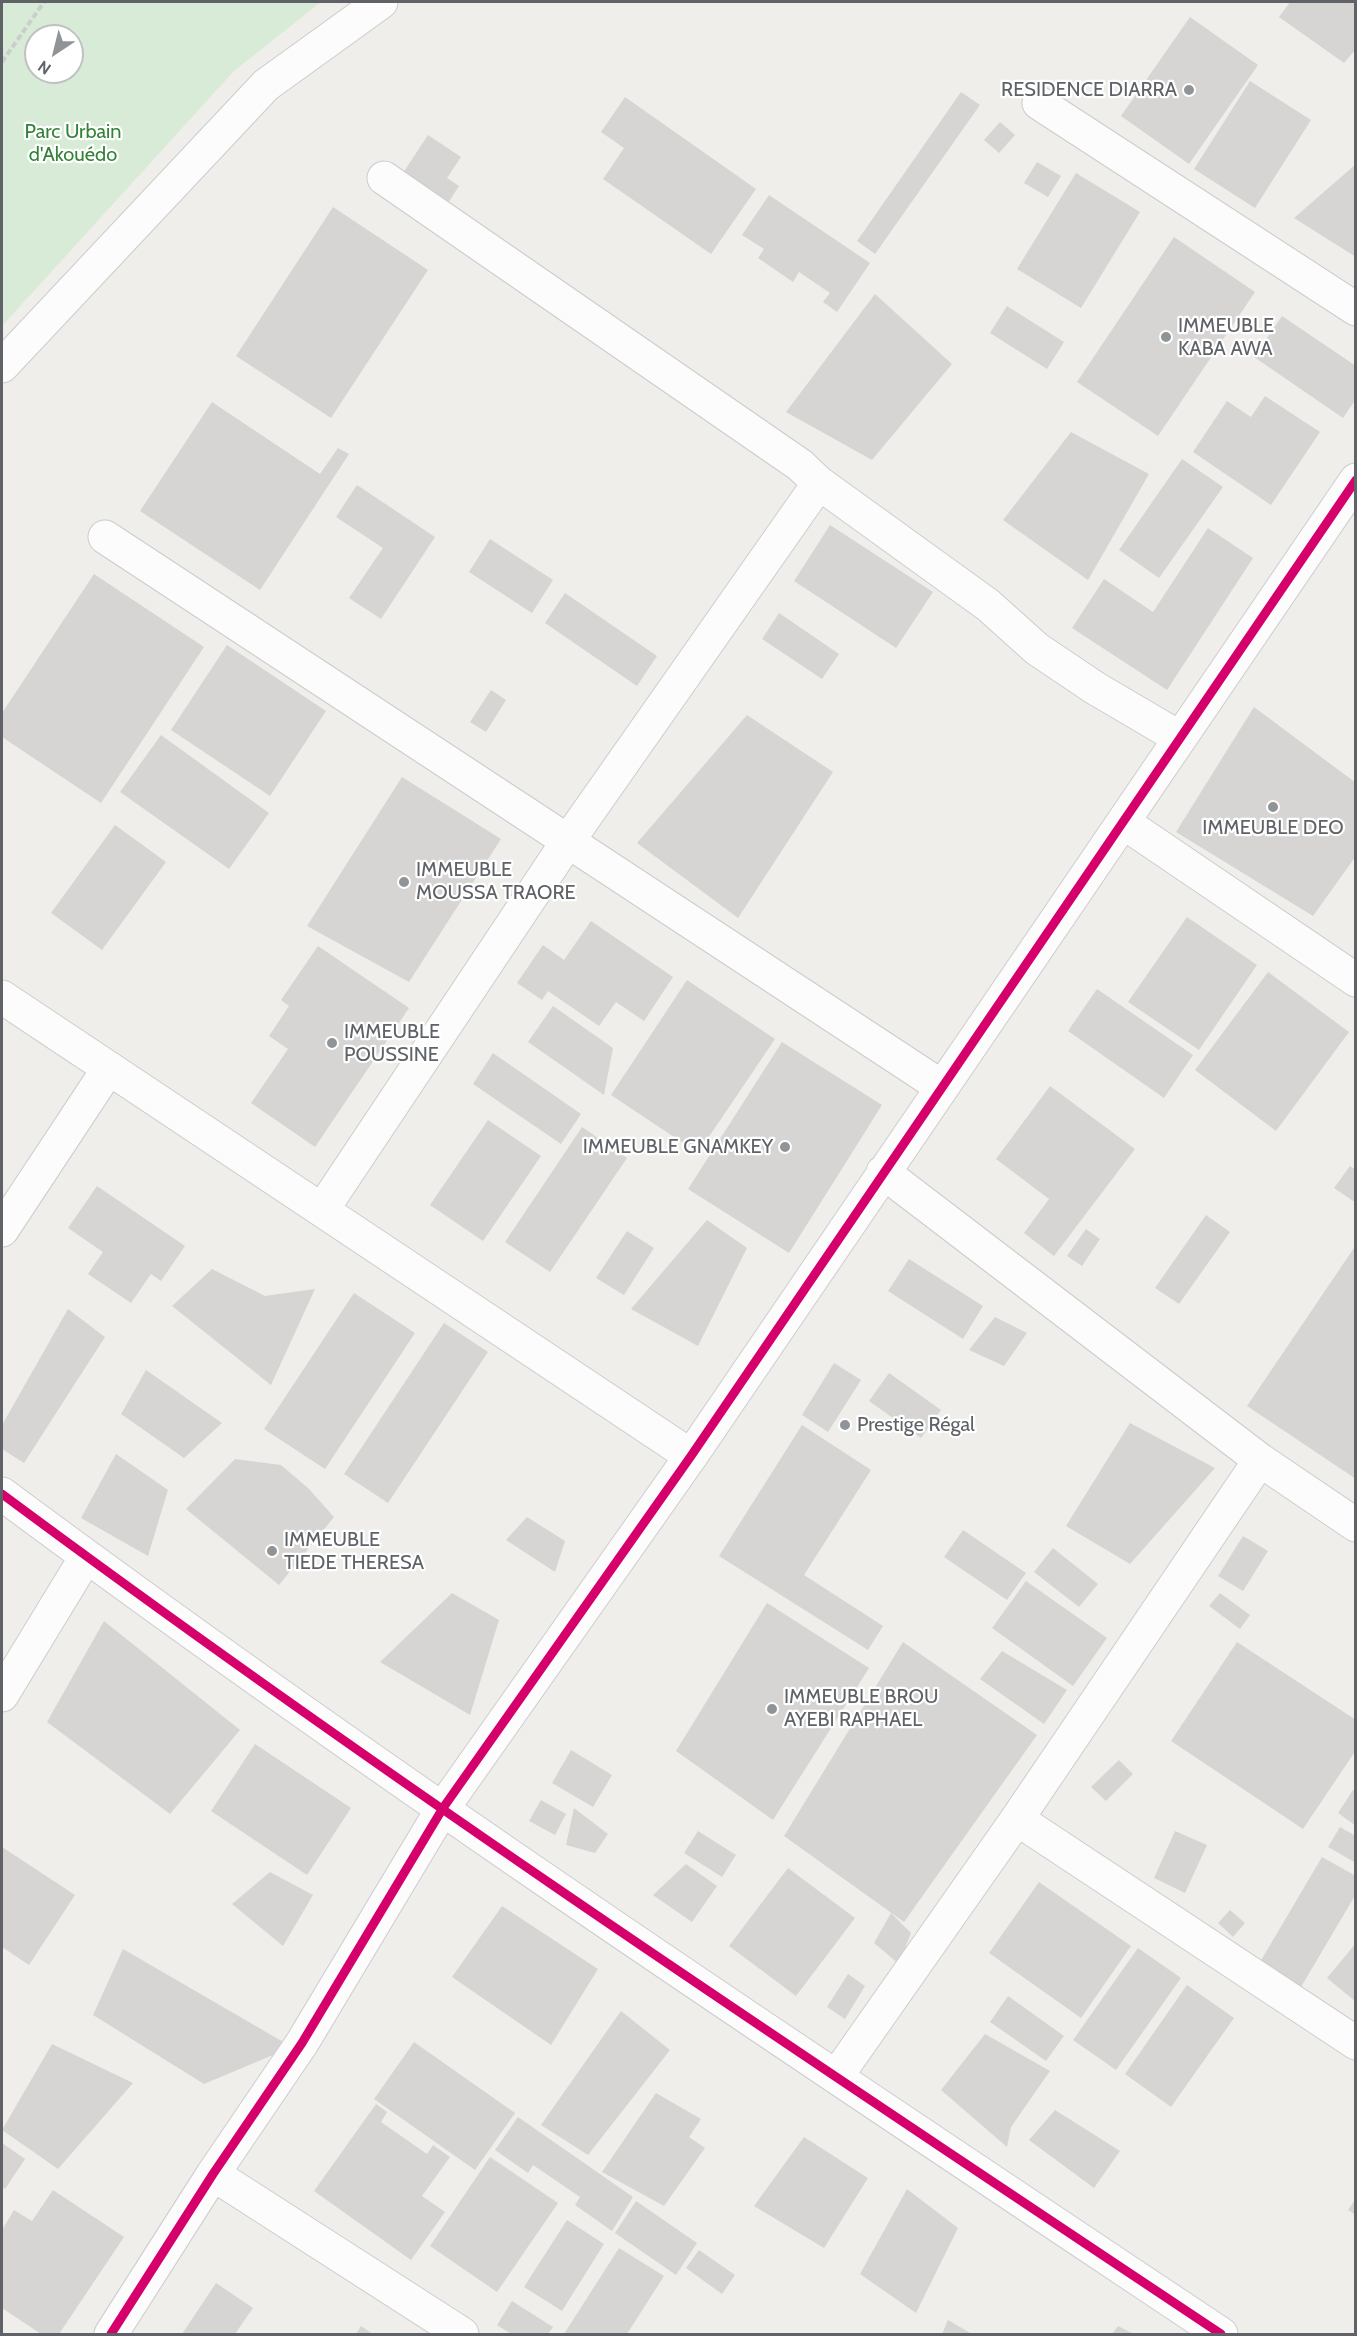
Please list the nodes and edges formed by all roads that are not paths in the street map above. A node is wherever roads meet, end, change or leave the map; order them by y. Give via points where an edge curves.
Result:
1 (381, 2) edge
2 (1039, 103) dead end
3 (384, 178) dead end
4 (1356, 309) edge
5 (2, 366) edge
6 (1356, 480) edge
7 (819, 483) junction
8 (105, 537) dead end
9 (1180, 738) junction
10 (1123, 822) junction
11 (568, 841) junction
12 (1356, 980) edge
13 (2, 996) edge
14 (109, 1068) junction
15 (942, 1087) junction
16 (883, 1172) junction
17 (322, 1210) junction
18 (2, 1230) edge
19 (691, 1456) junction
20 (1260, 1460) junction
21 (2, 1494) edge
22 (1356, 1525) edge
23 (86, 1557) junction
24 (2, 1695) edge
25 (443, 1808) junction
26 (1017, 1819) junction
27 (1356, 2043) edge
28 (836, 2078) junction
29 (213, 2174) junction
30 (111, 2334) edge
31 (462, 2334) edge
32 (1221, 2334) edge

1 - 5 street via 266,85
2 - 4 street
3 - 7 street via 800,465
6 - 9 street
7 - 9 street via 988,605 1037,649
7 - 11 street
8 - 11 street
9 - 10 street
10 - 12 street
10 - 15 street
11 - 15 street
11 - 17 street
13 - 14 street
14 - 17 street
14 - 18 street
15 - 16 street
16 - 19 street
16 - 20 street
17 - 19 street
19 - 25 street
20 - 22 street
20 - 26 street
21 - 23 street
23 - 24 street
23 - 25 street
25 - 28 street
25 - 29 street via 302,2043
26 - 27 street
26 - 28 street
28 - 32 street
29 - 30 street
29 - 31 street

